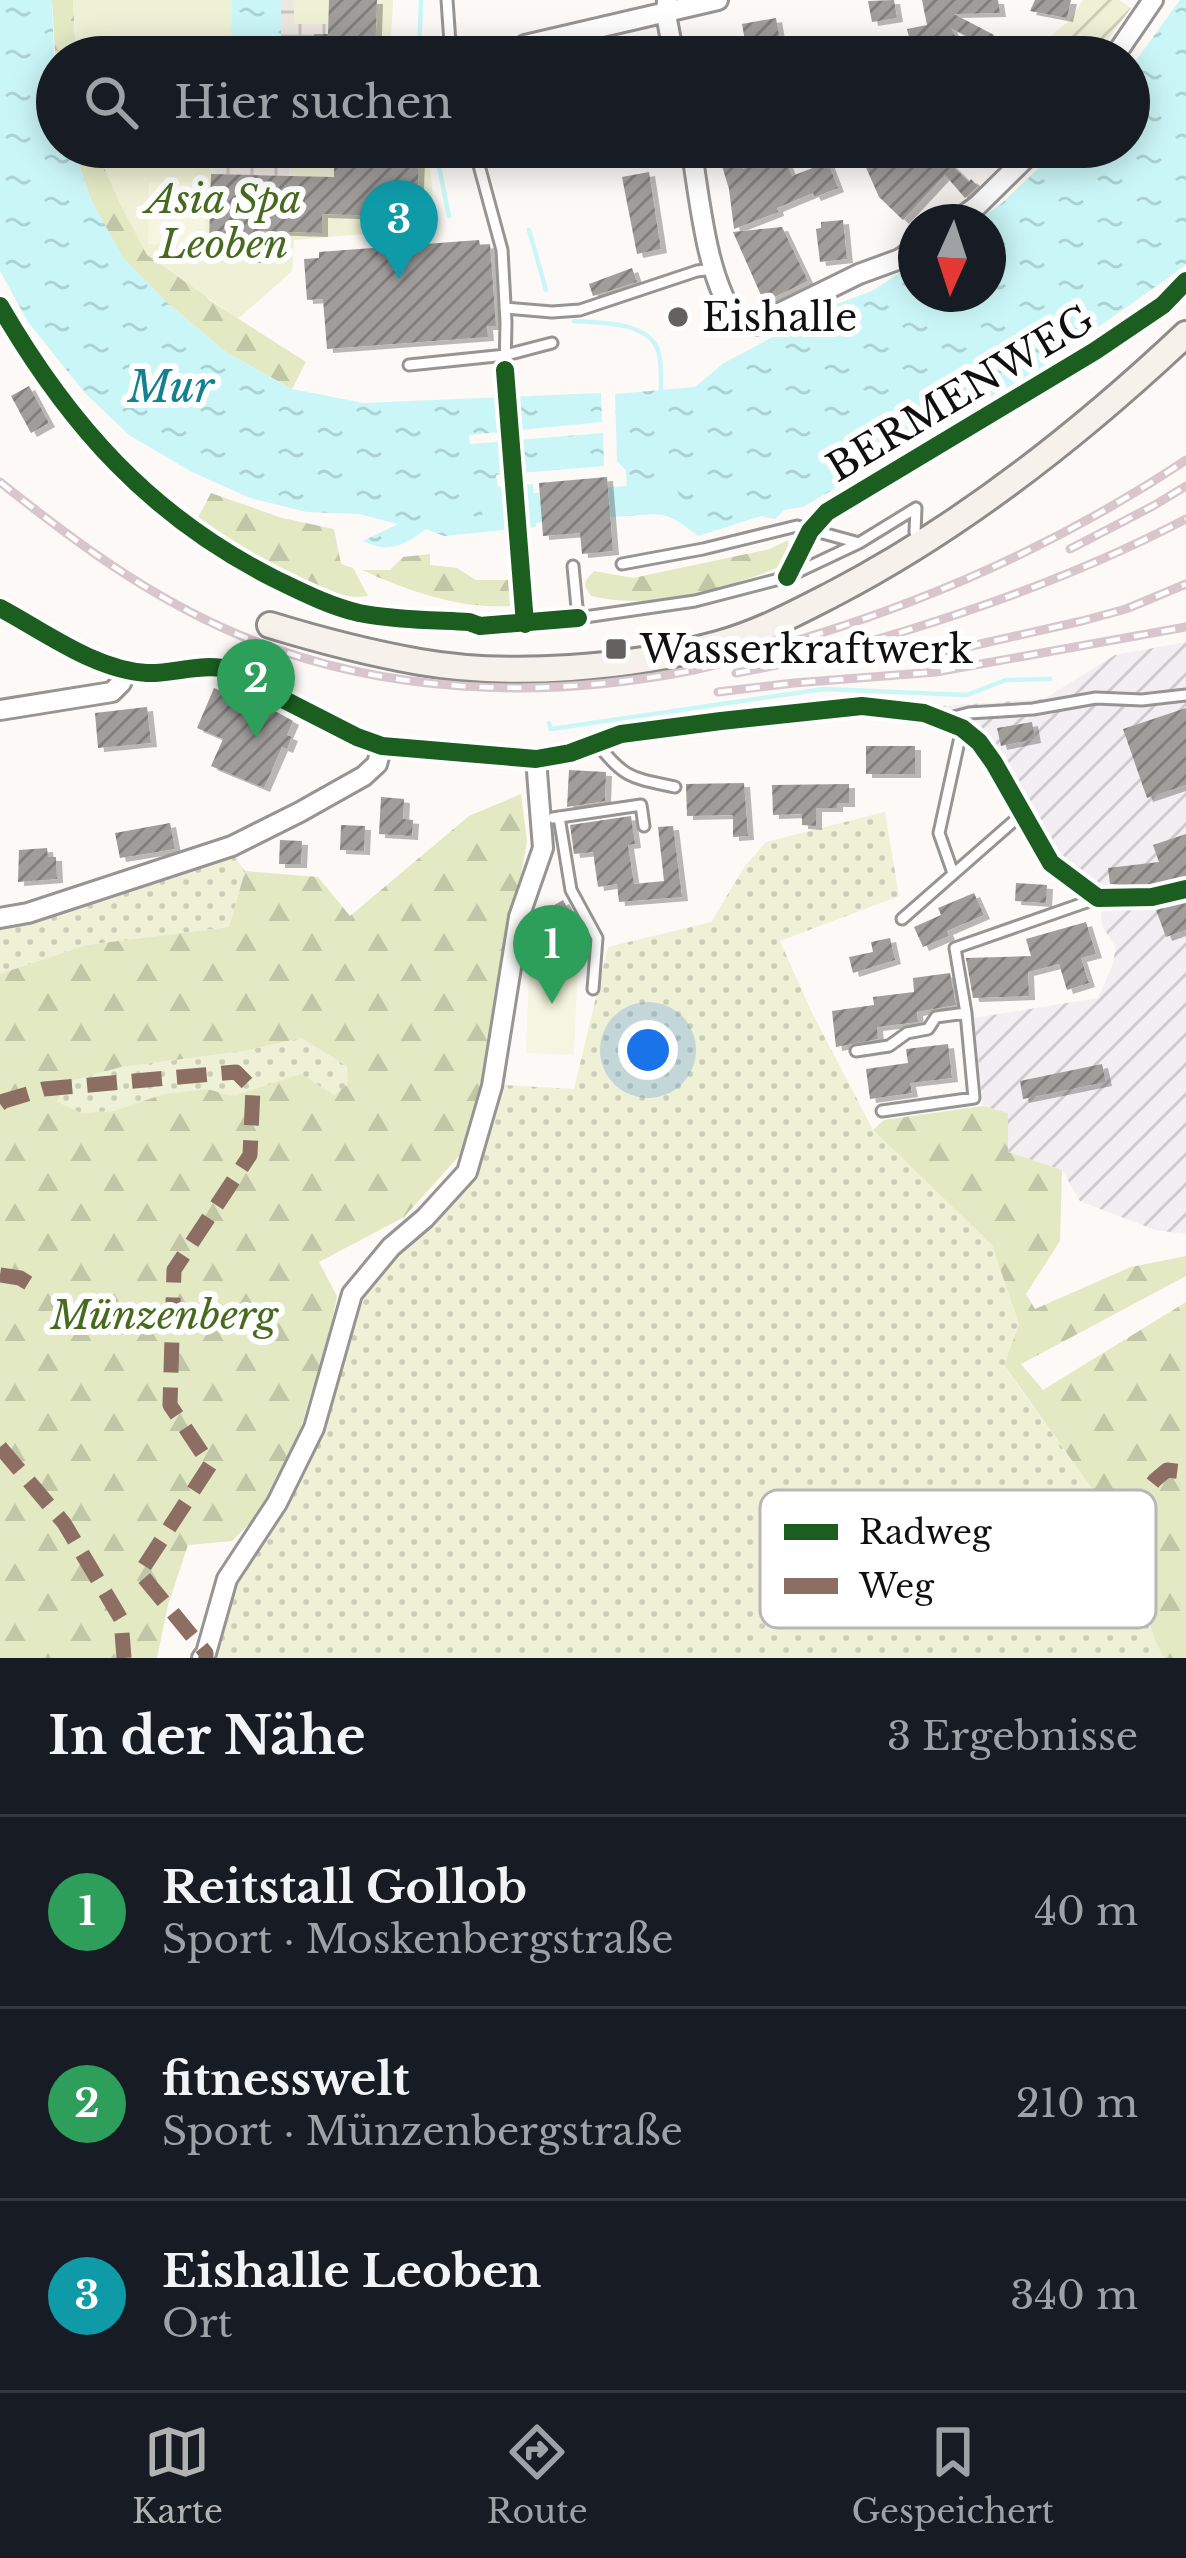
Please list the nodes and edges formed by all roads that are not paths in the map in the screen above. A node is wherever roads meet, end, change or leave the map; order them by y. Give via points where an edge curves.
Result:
1 (447, 0) edge
2 (718, 0) edge
3 (1144, 3) edge
4 (667, 7) edge
5 (452, 36) edge
6 (559, 36) edge
7 (1126, 36) edge
8 (480, 168) edge
9 (695, 168) edge
10 (1016, 168) edge
11 (979, 204) edge
12 (898, 260) edge
13 (714, 268) junction
14 (506, 308) junction
15 (1186, 334) edge
16 (552, 343) dead end
17 (506, 355) junction
18 (409, 365) dead end
19 (505, 370) dead end
20 (859, 543) junction
21 (919, 545) junction
22 (622, 564) dead end
23 (574, 571) dead end
24 (0, 608) edge
25 (270, 625) dead end
26 (128, 670) junction
27 (1186, 695) edge
28 (0, 710) edge
29 (954, 723) junction
30 (597, 743) junction
31 (382, 746) junction
32 (536, 759) junction
33 (675, 787) dead end
34 (1023, 813) junction
35 (550, 818) junction
36 (644, 826) dead end
37 (953, 873) junction
38 (1186, 890) edge
39 (1098, 898) junction
40 (0, 918) edge
41 (902, 919) dead end
42 (593, 988) dead end
43 (966, 1013) junction
44 (856, 1051) dead end
45 (882, 1111) dead end
46 (202, 1658) edge

1 - 5 lane
2 - 4 street
3 - 7 street
4 - 6 street
8 - 14 lane via 502,250
9 - 13 street
10 - 11 street
12 - 13 street via 755,325 738,322 728,309
13 - 14 lane via 580,310
14 - 17 lane
15 - 21 main road via 1042,460
16 - 17 lane
17 - 18 lane
17 - 19 lane
20 - 21 lane via 916,508
20 - 22 lane via 797,526
20 - 23 lane via 787,577 578,618
21 - 25 main road via 722,644 617,663 471,668
24 - 26 street
26 - 28 street via 112,692
26 - 31 street via 222,668
27 - 29 lane via 969,713
29 - 30 street via 862,706
29 - 34 street via 979,742
29 - 37 lane via 939,833
30 - 32 street
30 - 33 lane via 629,777
31 - 32 street
31 - 40 street via 364,776 232,846
32 - 35 street
34 - 37 lane
34 - 39 street via 1052,863
35 - 36 lane via 640,806
35 - 42 lane via 571,890 597,938
35 - 46 street via 519,916 492,1085 467,1172 352,1294 314,1428 227,1579
37 - 41 lane
38 - 39 street
39 - 43 lane via 955,948
43 - 44 lane via 936,1017 928,1029 889,1046
43 - 45 lane via 974,1098

